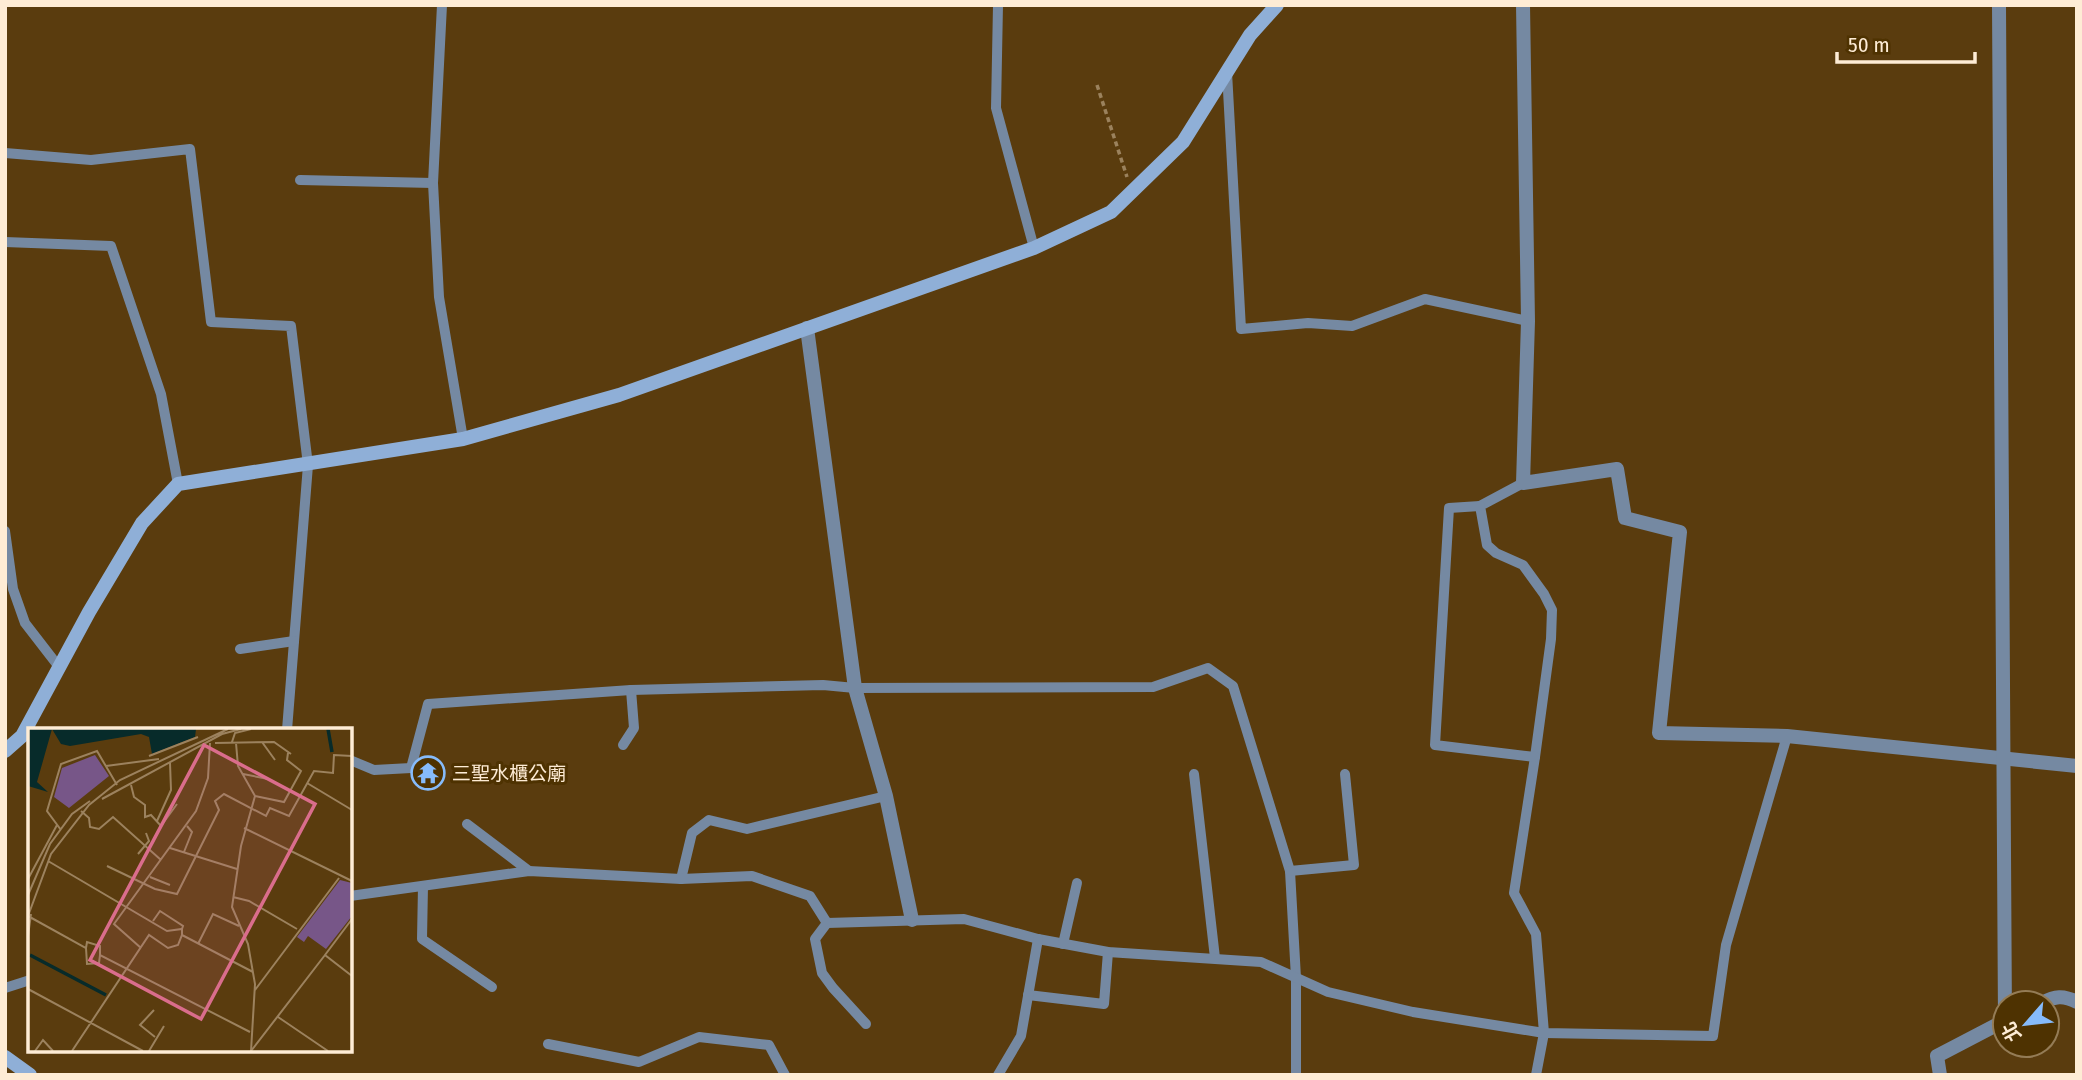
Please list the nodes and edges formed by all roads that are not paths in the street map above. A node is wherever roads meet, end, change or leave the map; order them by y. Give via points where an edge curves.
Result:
1 (442, 5) edge
2 (998, 5) edge
3 (1277, 5) edge
4 (1523, 5) edge
5 (1999, 5) edge
6 (1227, 72) junction
7 (5, 153) edge
8 (300, 180) dead end
9 (433, 183) junction
10 (5, 242) edge
11 (1034, 248) junction
12 (1528, 321) junction
13 (807, 328) junction
14 (463, 439) junction
15 (308, 465) junction
16 (1523, 483) junction
17 (178, 484) junction
18 (1480, 506) junction
19 (5, 531) edge
20 (294, 641) junction
21 (240, 649) dead end
22 (59, 667) junction
23 (855, 688) junction
24 (631, 690) junction
25 (287, 728) edge
26 (1787, 736) junction
27 (623, 745) dead end
28 (5, 751) edge
29 (1535, 757) junction
30 (2002, 758) junction
31 (352, 761) edge
32 (2077, 766) edge
33 (1345, 774) dead end
34 (1194, 775) dead end
35 (886, 796) junction
36 (467, 824) dead end
37 (1290, 870) junction
38 (529, 871) junction
39 (681, 879) junction
40 (1077, 883) dead end
41 (423, 886) junction
42 (352, 896) edge
43 (912, 920) junction
44 (827, 923) junction
45 (1038, 939) junction
46 (1063, 944) junction
47 (1108, 952) junction
48 (1215, 958) junction
49 (1296, 978) junction
50 (28, 981) edge
51 (492, 987) dead end
52 (5, 988) edge
53 (2004, 989) edge
54 (1028, 995) junction
55 (2061, 996) edge
56 (2077, 1002) edge
57 (866, 1024) dead end
58 (1991, 1028) edge
59 (1544, 1033) junction
60 (548, 1044) dead end
61 (5, 1057) edge
62 (30, 1075) edge
63 (785, 1075) edge
64 (998, 1075) edge
65 (1296, 1075) edge
66 (1536, 1075) edge
67 (1940, 1075) edge

1 - 9 lane
2 - 11 lane via 996,108
3 - 6 street via 1250,35
4 - 12 street
5 - 30 street
6 - 11 street via 1183,142 1111,212
6 - 12 lane via 1241,329 1308,323 1352,326 1424,299
7 - 15 lane via 91,160 190,149 211,322 291,326
8 - 9 lane
9 - 14 lane via 439,298
10 - 17 lane via 111,246 161,394
11 - 13 street
12 - 16 street
13 - 14 street via 619,395
13 - 23 street
14 - 15 street
15 - 17 street
15 - 20 lane
16 - 18 lane
16 - 26 street via 1617,469 1625,518 1680,532 1659,733
17 - 22 street via 142,523
18 - 29 lane via 1488,545 1522,565 1552,610
18 - 29 lane via 1448,509 1435,744
19 - 22 lane via 13,589 25,623
20 - 21 lane
20 - 25 lane
22 - 28 street via 22,736
23 - 24 lane
23 - 35 street
23 - 37 lane via 1153,687 1208,668 1233,685
24 - 27 lane via 634,728
24 - 31 lane via 428,704 411,768 374,770
26 - 30 street
26 - 59 lane via 1726,945 1713,1036
29 - 59 lane via 1514,893 1536,934
30 - 32 street
30 - 53 street
33 - 37 lane via 1354,865
34 - 48 lane
35 - 39 lane via 747,829 709,820 692,833
35 - 43 street
36 - 38 lane
37 - 49 lane
38 - 39 lane
38 - 41 lane
39 - 44 lane via 752,876 810,897
40 - 46 lane
41 - 42 lane
41 - 51 lane via 422,939
43 - 44 lane
43 - 45 lane via 964,919
44 - 57 lane via 815,939 822,973
45 - 46 lane
45 - 54 lane
46 - 47 lane
47 - 48 lane
47 - 54 lane via 1104,1004
48 - 49 lane via 1261,962
49 - 59 lane via 1328,992 1413,1012
49 - 65 lane
50 - 52 lane
54 - 64 lane via 1021,1036
55 - 56 street
58 - 67 street via 1937,1056
59 - 66 lane
60 - 63 lane via 639,1062 699,1037 769,1045
61 - 62 street

